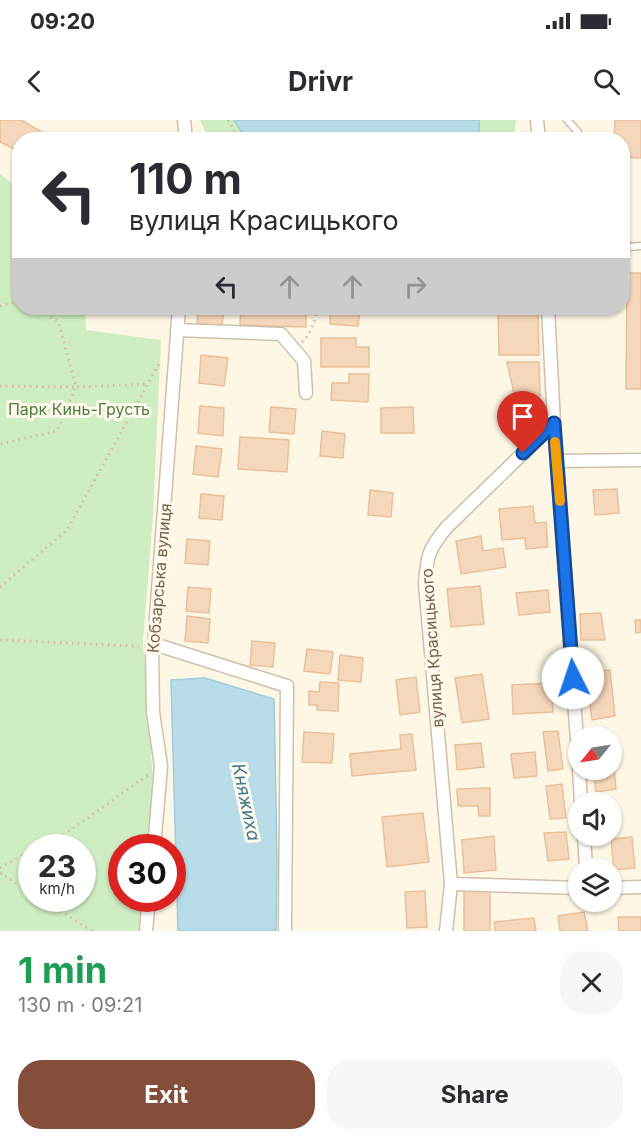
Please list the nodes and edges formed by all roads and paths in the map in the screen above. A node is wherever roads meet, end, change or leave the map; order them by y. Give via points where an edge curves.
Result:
1 (567, 120) edge
2 (578, 132) edge
3 (47, 315) edge
4 (178, 315) edge
5 (316, 315) edge
6 (548, 315) edge
7 (177, 330) junction
8 (294, 349) junction
9 (163, 357) dead end
10 (149, 384) junction
11 (0, 386) edge
12 (76, 387) junction
13 (306, 393) dead end
14 (554, 423) junction
15 (0, 444) edge
16 (641, 460) edge
17 (557, 461) junction
18 (0, 587) edge
19 (0, 640) edge
20 (153, 645) junction
21 (576, 726) edge
22 (160, 766) junction
23 (65, 834) edge
24 (155, 834) edge
25 (18, 858) edge
26 (0, 868) edge
27 (0, 873) edge
28 (18, 884) edge
29 (451, 884) junction
30 (641, 887) edge
31 (568, 888) edge
32 (622, 888) edge
33 (62, 912) edge
34 (148, 912) edge
35 (92, 931) edge
36 (146, 931) edge
37 (285, 931) edge
38 (446, 931) edge

1 - 2 lane
3 - 12 path via 57,321
4 - 7 street, Кобзарська вулиця
5 - 8 path via 307,338
6 - 14 street
7 - 8 street via 282,334
7 - 20 street, Кобзарська вулиця
8 - 13 street via 304,362
9 - 10 path
10 - 12 path
10 - 18 path via 67,530
11 - 12 path
12 - 15 path via 57,431
14 - 17 street
14 - 29 street, вулиця Красицького via 446,528 427,559 425,583
16 - 17 street
17 - 21 street
19 - 20 path
20 - 22 street, Кобзарська вулиця via 153,712
20 - 37 street via 287,686
22 - 23 path
22 - 24 street, Кобзарська вулиця
25 - 26 path
27 - 28 path
29 - 31 street
29 - 38 street, вулиця Красицького
30 - 32 street
33 - 35 path
34 - 36 street

